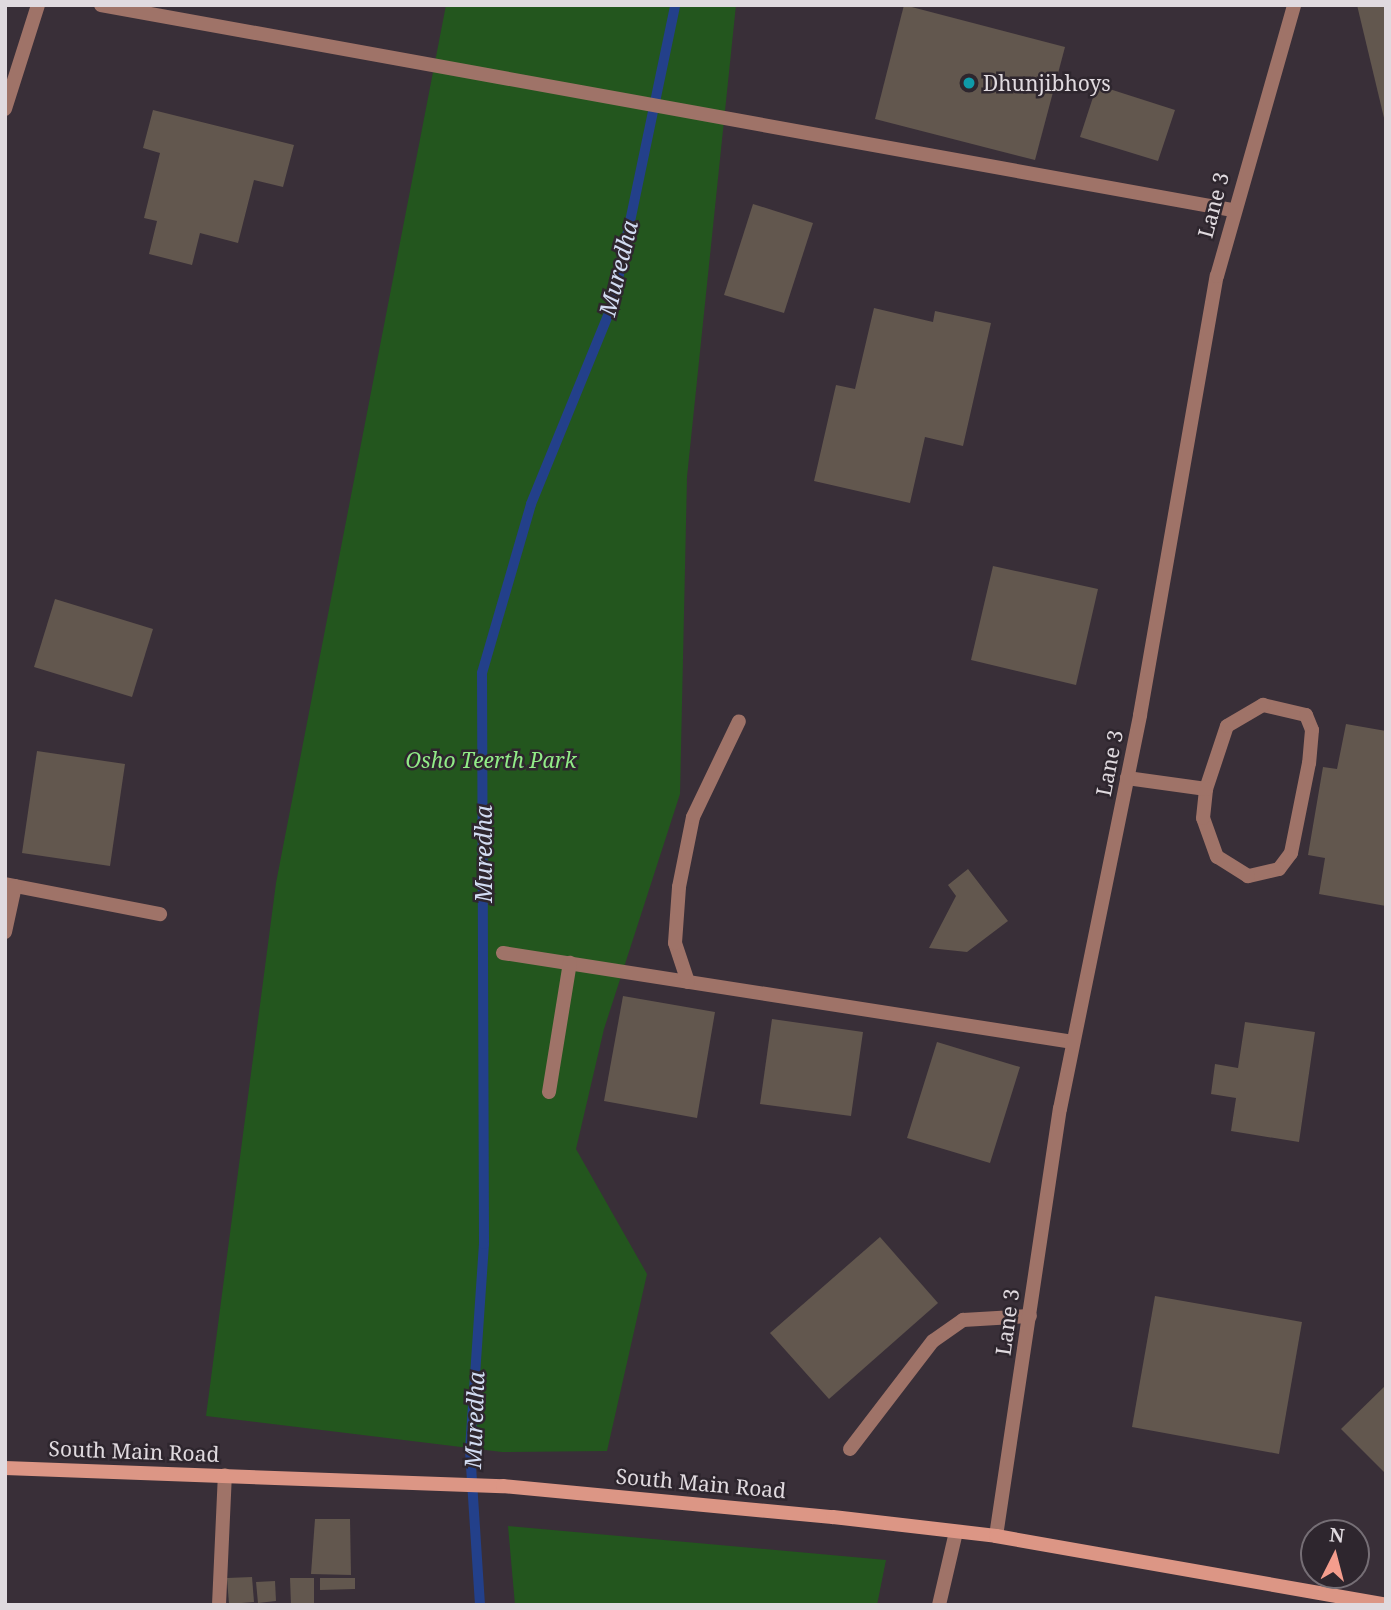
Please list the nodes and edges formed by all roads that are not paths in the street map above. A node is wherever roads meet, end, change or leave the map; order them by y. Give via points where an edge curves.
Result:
1 (38, 5) edge
2 (101, 5) edge
3 (1294, 5) edge
4 (5, 109) edge
5 (1232, 210) junction
6 (739, 721) dead end
7 (1127, 778) junction
8 (1206, 789) junction
9 (10, 885) edge
10 (160, 914) dead end
11 (5, 932) edge
12 (503, 953) dead end
13 (570, 963) junction
14 (688, 982) junction
15 (1073, 1042) junction
16 (549, 1092) dead end
17 (1030, 1316) junction
18 (850, 1449) dead end
19 (5, 1468) edge
20 (225, 1475) junction
21 (956, 1532) junction
22 (996, 1536) junction
23 (219, 1605) edge
24 (939, 1605) edge
25 (1386, 1605) edge

1 - 4 street
2 - 5 street via 473,76
3 - 5 street, Lane 3
5 - 7 street, Lane 3
6 - 14 street via 693,817 678,887 675,943
7 - 8 street
7 - 15 street, Lane 3
8 - 8 street via 1227,726 1242,713 1263,705 1306,715 1312,730 1309,763 1291,853 1279,869 1248,876 1217,857 1203,818
9 - 10 street
9 - 11 street
12 - 13 street
13 - 14 street
13 - 16 street
14 - 15 street
15 - 17 street, Lane 3
17 - 18 street via 963,1320 933,1341
17 - 22 street, Lane 3
19 - 20 main road, South Main Road
20 - 21 main road, South Main Road via 503,1486
20 - 23 street
21 - 22 main road, South Main Road
21 - 24 street
22 - 25 main road, South Main Road

